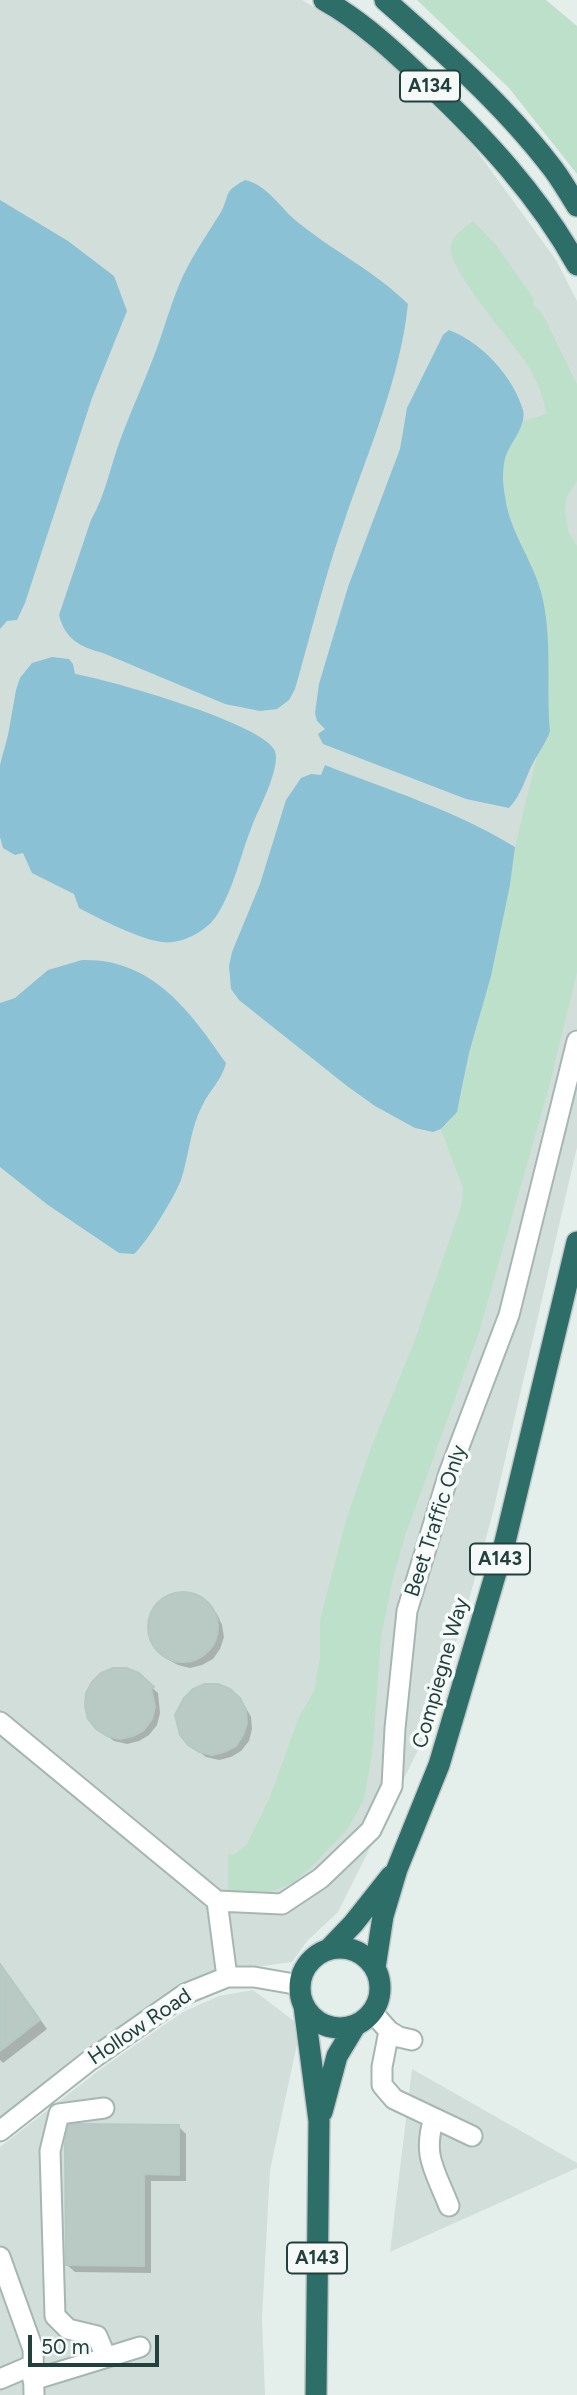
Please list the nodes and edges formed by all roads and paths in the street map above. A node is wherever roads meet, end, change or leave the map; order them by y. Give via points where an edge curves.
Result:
1 (324, 0) edge
2 (385, 0) edge
3 (577, 206) edge
4 (577, 265) edge
5 (577, 1041) edge
6 (577, 1242) edge
7 (0, 1722) edge
8 (397, 1869) junction
9 (217, 1901) junction
10 (329, 1949) junction
11 (375, 1968) junction
12 (227, 1978) junction
13 (300, 1984) junction
14 (303, 2006) junction
15 (373, 2013) junction
16 (355, 2026) junction
17 (389, 2032) junction
18 (412, 2040) dead end
19 (104, 2108) dead end
20 (434, 2118) junction
21 (319, 2121) junction
22 (0, 2131) edge
23 (472, 2136) dead end
24 (449, 2206) dead end
25 (0, 2257) edge
26 (140, 2347) dead end
27 (106, 2357) junction
28 (0, 2379) edge
29 (33, 2380) edge
30 (316, 2395) edge

1 - 4 highway, A134 via 399,55 480,133
2 - 3 highway, A134 via 496,103 551,165
5 - 9 street, Beet Traffic Only via 509,1315 449,1473 407,1611 392,1786 371,1830 321,1878 282,1904
6 - 8 highway, Compiegne Way / A143 via 505,1542 439,1765
7 - 9 street
8 - 10 highway, Compiegne Way / A143
8 - 11 highway, Compiegne Way / A143
9 - 12 street
10 - 11 highway via 355,1951
10 - 13 highway via 309,1962
11 - 15 highway via 381,1991
12 - 13 street, Hollow Road
12 - 22 street, Hollow Road via 185,1994
13 - 14 highway
14 - 16 highway via 320,2024 343,2029
14 - 21 highway, A143
15 - 16 highway
15 - 17 street
16 - 21 highway, A143 via 337,2056
17 - 18 street
17 - 20 street via 382,2085 394,2099
19 - 27 street via 59,2114 50,2151 55,2316 68,2329 97,2336
20 - 23 street
20 - 24 street via 428,2149
21 - 30 highway, A143
25 - 29 street via 33,2349
26 - 27 street
27 - 29 street
28 - 29 street

